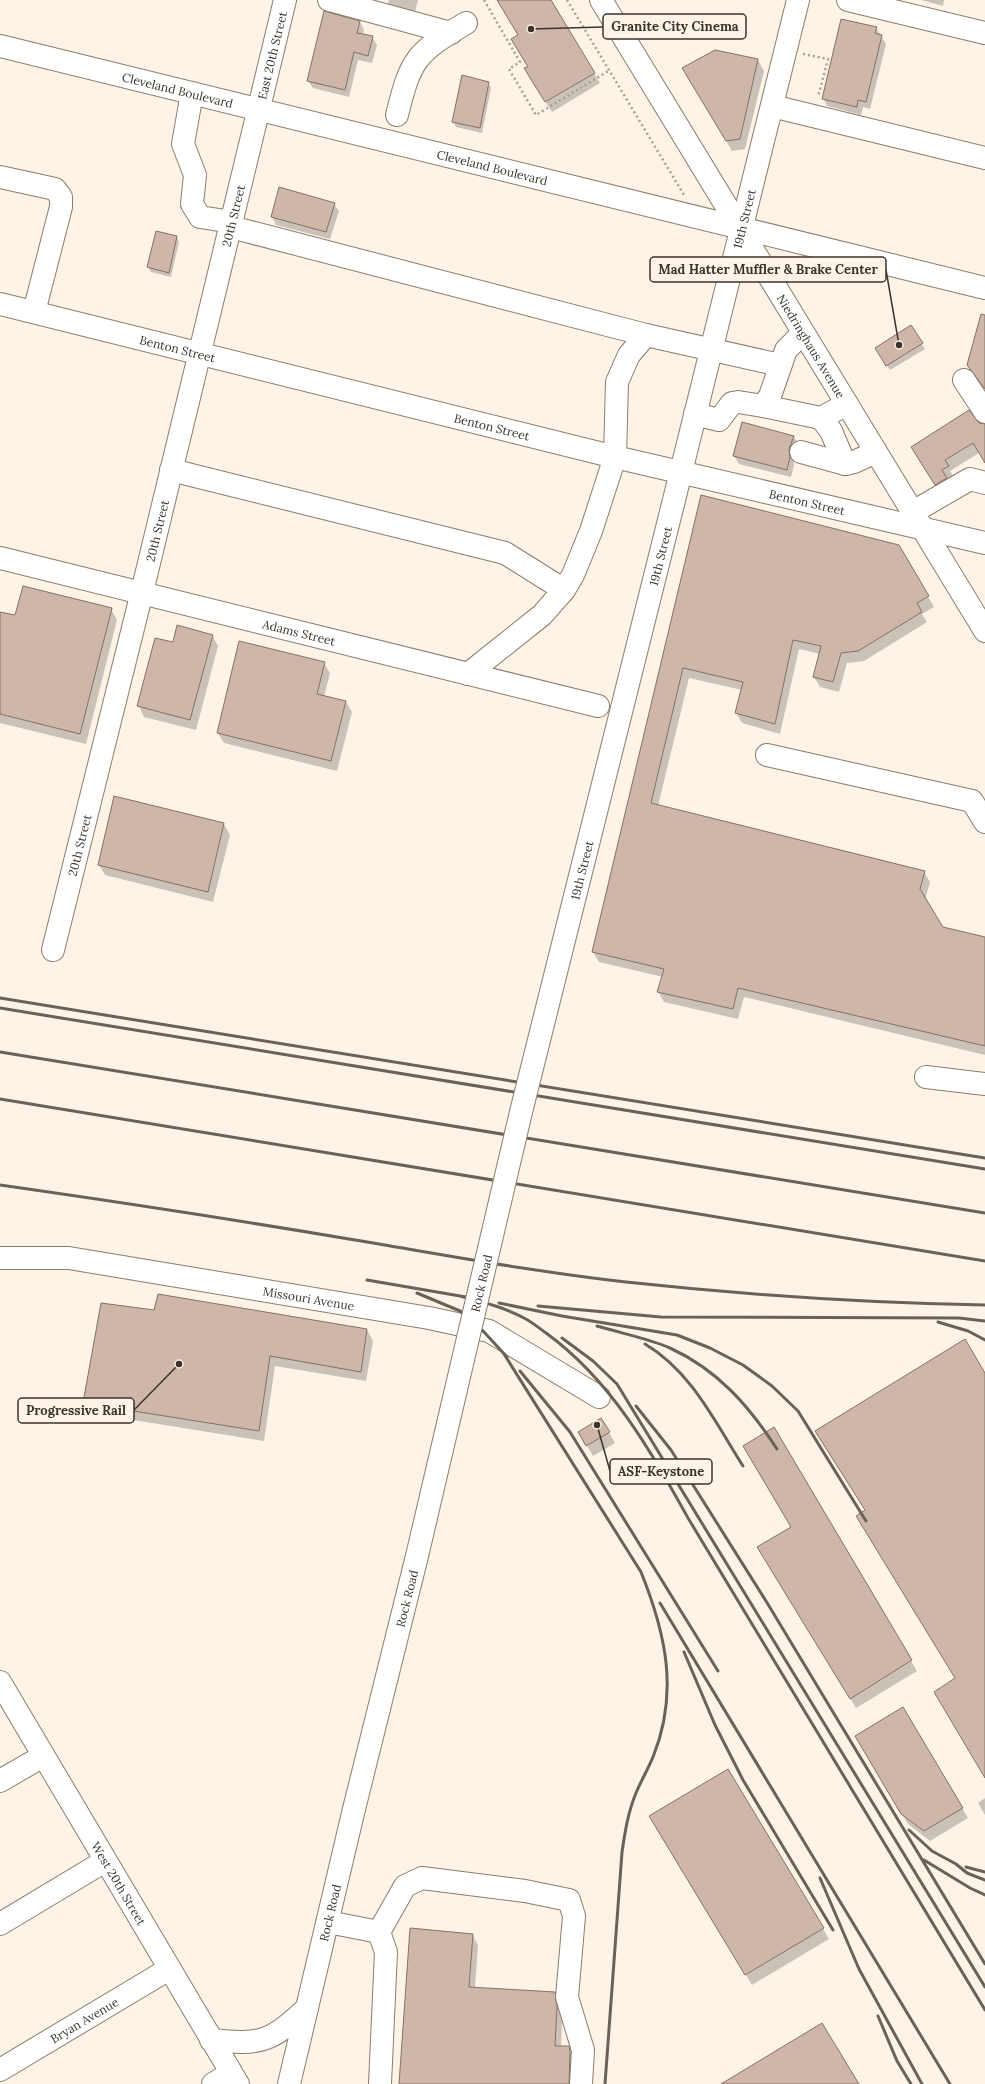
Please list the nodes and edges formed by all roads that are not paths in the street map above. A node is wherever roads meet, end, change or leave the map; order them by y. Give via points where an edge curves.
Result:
1 (285, 0) edge
2 (329, 0) edge
3 (601, 0) edge
4 (798, 0) edge
5 (848, 0) edge
6 (985, 33) edge
7 (0, 46) edge
8 (192, 93) junction
9 (772, 106) junction
10 (258, 110) junction
11 (397, 115) dead end
12 (985, 158) edge
13 (0, 177) edge
14 (231, 225) junction
15 (740, 229) junction
16 (985, 288) edge
17 (0, 304) edge
18 (34, 312) junction
19 (803, 332) junction
20 (646, 335) junction
21 (710, 350) junction
22 (200, 353) junction
23 (780, 365) junction
24 (964, 380) dead end
25 (847, 404) junction
26 (763, 406) junction
27 (985, 412) edge
28 (695, 414) junction
29 (821, 418) junction
30 (801, 452) dead end
31 (876, 452) junction
32 (615, 456) junction
33 (845, 464) junction
34 (171, 470) junction
35 (681, 472) junction
36 (985, 483) edge
37 (918, 520) junction
38 (985, 543) edge
39 (0, 558) edge
40 (564, 590) junction
41 (142, 592) junction
42 (985, 631) edge
43 (468, 674) junction
44 (598, 706) dead end
45 (767, 755) dead end
46 (985, 822) edge
47 (53, 950) dead end
48 (926, 1077) dead end
49 (985, 1084) edge
50 (521, 1112) joint
51 (0, 1258) edge
52 (599, 1397) dead end
53 (0, 1682) edge
54 (43, 1756) junction
55 (0, 1781) edge
56 (105, 1861) junction
57 (328, 1922) junction
58 (0, 1924) edge
59 (379, 1932) junction
60 (169, 1969) junction
61 (307, 2008) junction
62 (212, 2040) junction
63 (0, 2070) edge
64 (235, 2078) edge
65 (213, 2084) edge
66 (290, 2084) edge
67 (380, 2084) edge
68 (581, 2084) edge

1 - 10 street, East 20th Street
2 - 11 street via 458,28 418,58 410,70
3 - 15 street, Niedringhaus Avenue
4 - 9 street, 19th Street
5 - 6 street
7 - 8 street, Cleveland Boulevard
8 - 10 street, Cleveland Boulevard
8 - 14 street via 184,144 195,175 192,204 200,217
9 - 12 street
9 - 15 street, 19th Street
10 - 14 street, 20th Street
10 - 15 street, Cleveland Boulevard
13 - 18 street via 55,189 61,197
14 - 20 street
14 - 22 street, 20th Street
15 - 16 street, Cleveland Boulevard
15 - 19 street, Niedringhaus Avenue
15 - 21 street, 19th Street
17 - 18 street, Benton Street
18 - 22 street, Benton Street
19 - 23 street via 786,350
19 - 25 street, Niedringhaus Avenue
20 - 21 street
20 - 32 street via 629,355 617,382
21 - 23 street
21 - 28 street, 19th Street
22 - 32 street, Benton Street
22 - 34 street, 20th Street
23 - 26 street via 774,386
24 - 27 street
25 - 29 street
25 - 31 street, Niedringhaus Avenue
26 - 28 street via 732,402 719,420
26 - 29 street
28 - 35 street, 19th Street
29 - 33 street via 831,431
30 - 33 street
31 - 33 street
31 - 37 street, Niedringhaus Avenue
32 - 35 street, Benton Street
32 - 40 street via 582,558
34 - 40 street via 505,553
34 - 41 street, 20th Street
35 - 37 street, Benton Street
35 - 50 street, 19th Street, bridge
36 - 37 street via 970,479
37 - 38 street, Benton Street
37 - 42 street, Niedringhaus Avenue
39 - 41 street, Adams Street
40 - 43 street via 542,615
41 - 43 street, Adams Street
41 - 47 street, 20th Street
43 - 44 street, Adams Street
45 - 46 street via 972,801
48 - 49 street
50 - 57 street, Rock Road, bridge
51 - 52 street, Missouri Avenue via 69,1258 429,1318 485,1330
53 - 54 street, West 20th Street
54 - 55 street
54 - 56 street, West 20th Street
56 - 58 street
56 - 60 street, West 20th Street
57 - 59 street
57 - 61 street, Rock Road
59 - 67 street via 386,1952
59 - 68 street via 405,1886 422,1878 525,1891 569,1900 574,1916 567,1997 583,2050
60 - 62 street, West 20th Street
60 - 63 street, Bryan Avenue
61 - 62 street via 283,2030 264,2040 242,2043
61 - 66 street, Rock Road
62 - 64 street, West 20th Street
64 - 65 street

